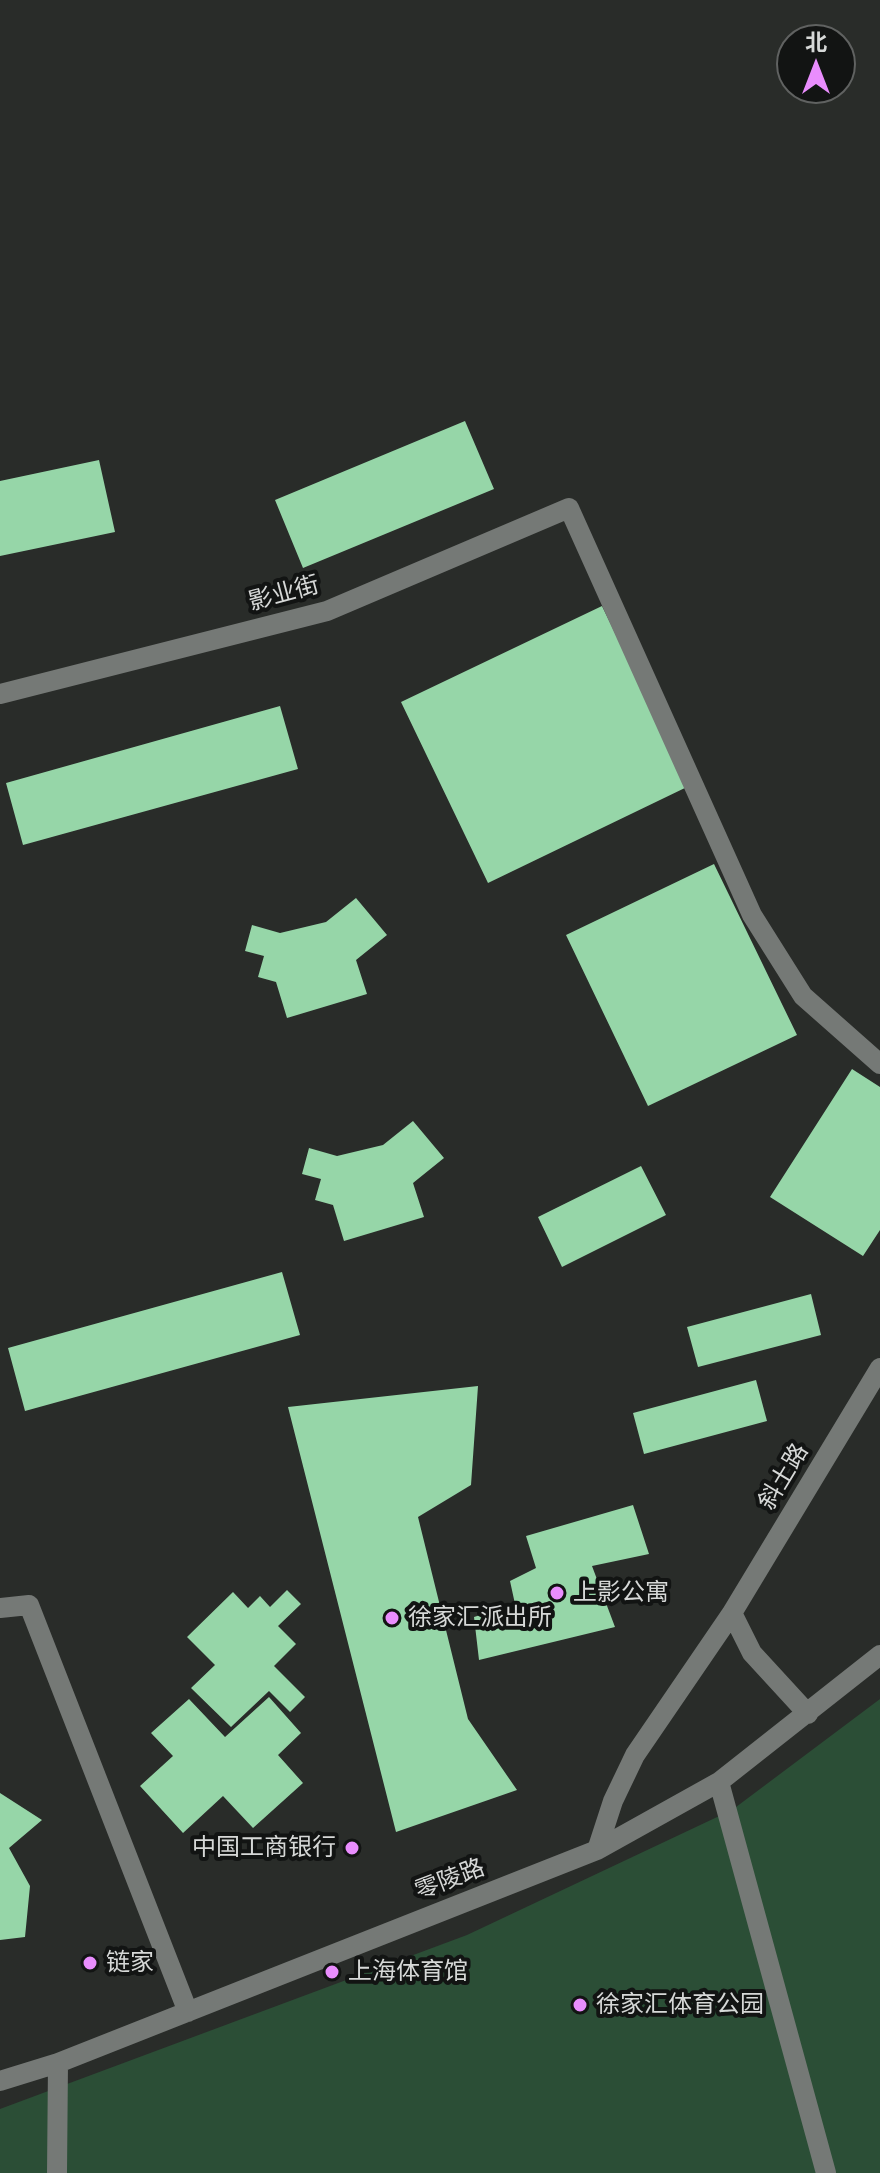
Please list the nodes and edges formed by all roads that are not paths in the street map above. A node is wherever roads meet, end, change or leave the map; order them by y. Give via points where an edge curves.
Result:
1 (0, 694) edge
2 (880, 1064) edge
3 (880, 1368) edge
4 (0, 1608) edge
5 (732, 1613) junction
6 (880, 1655) edge
7 (808, 1714) junction
8 (719, 1782) junction
9 (597, 1850) junction
10 (188, 2012) junction
11 (58, 2063) junction
12 (0, 2081) edge
13 (57, 2173) edge
14 (826, 2173) edge

1 - 2 street, 影业街 via 327,611 569,508 752,915 803,996
3 - 5 street, 斜土路
4 - 10 street via 29,1605
5 - 7 street via 752,1653
5 - 9 street, 斜土路 via 635,1755
6 - 7 street, 零陵路
7 - 8 street, 零陵路
8 - 9 street, 零陵路
8 - 14 street
9 - 10 street, 零陵路
10 - 11 street, 零陵路
11 - 12 street, 零陵路
11 - 13 street

